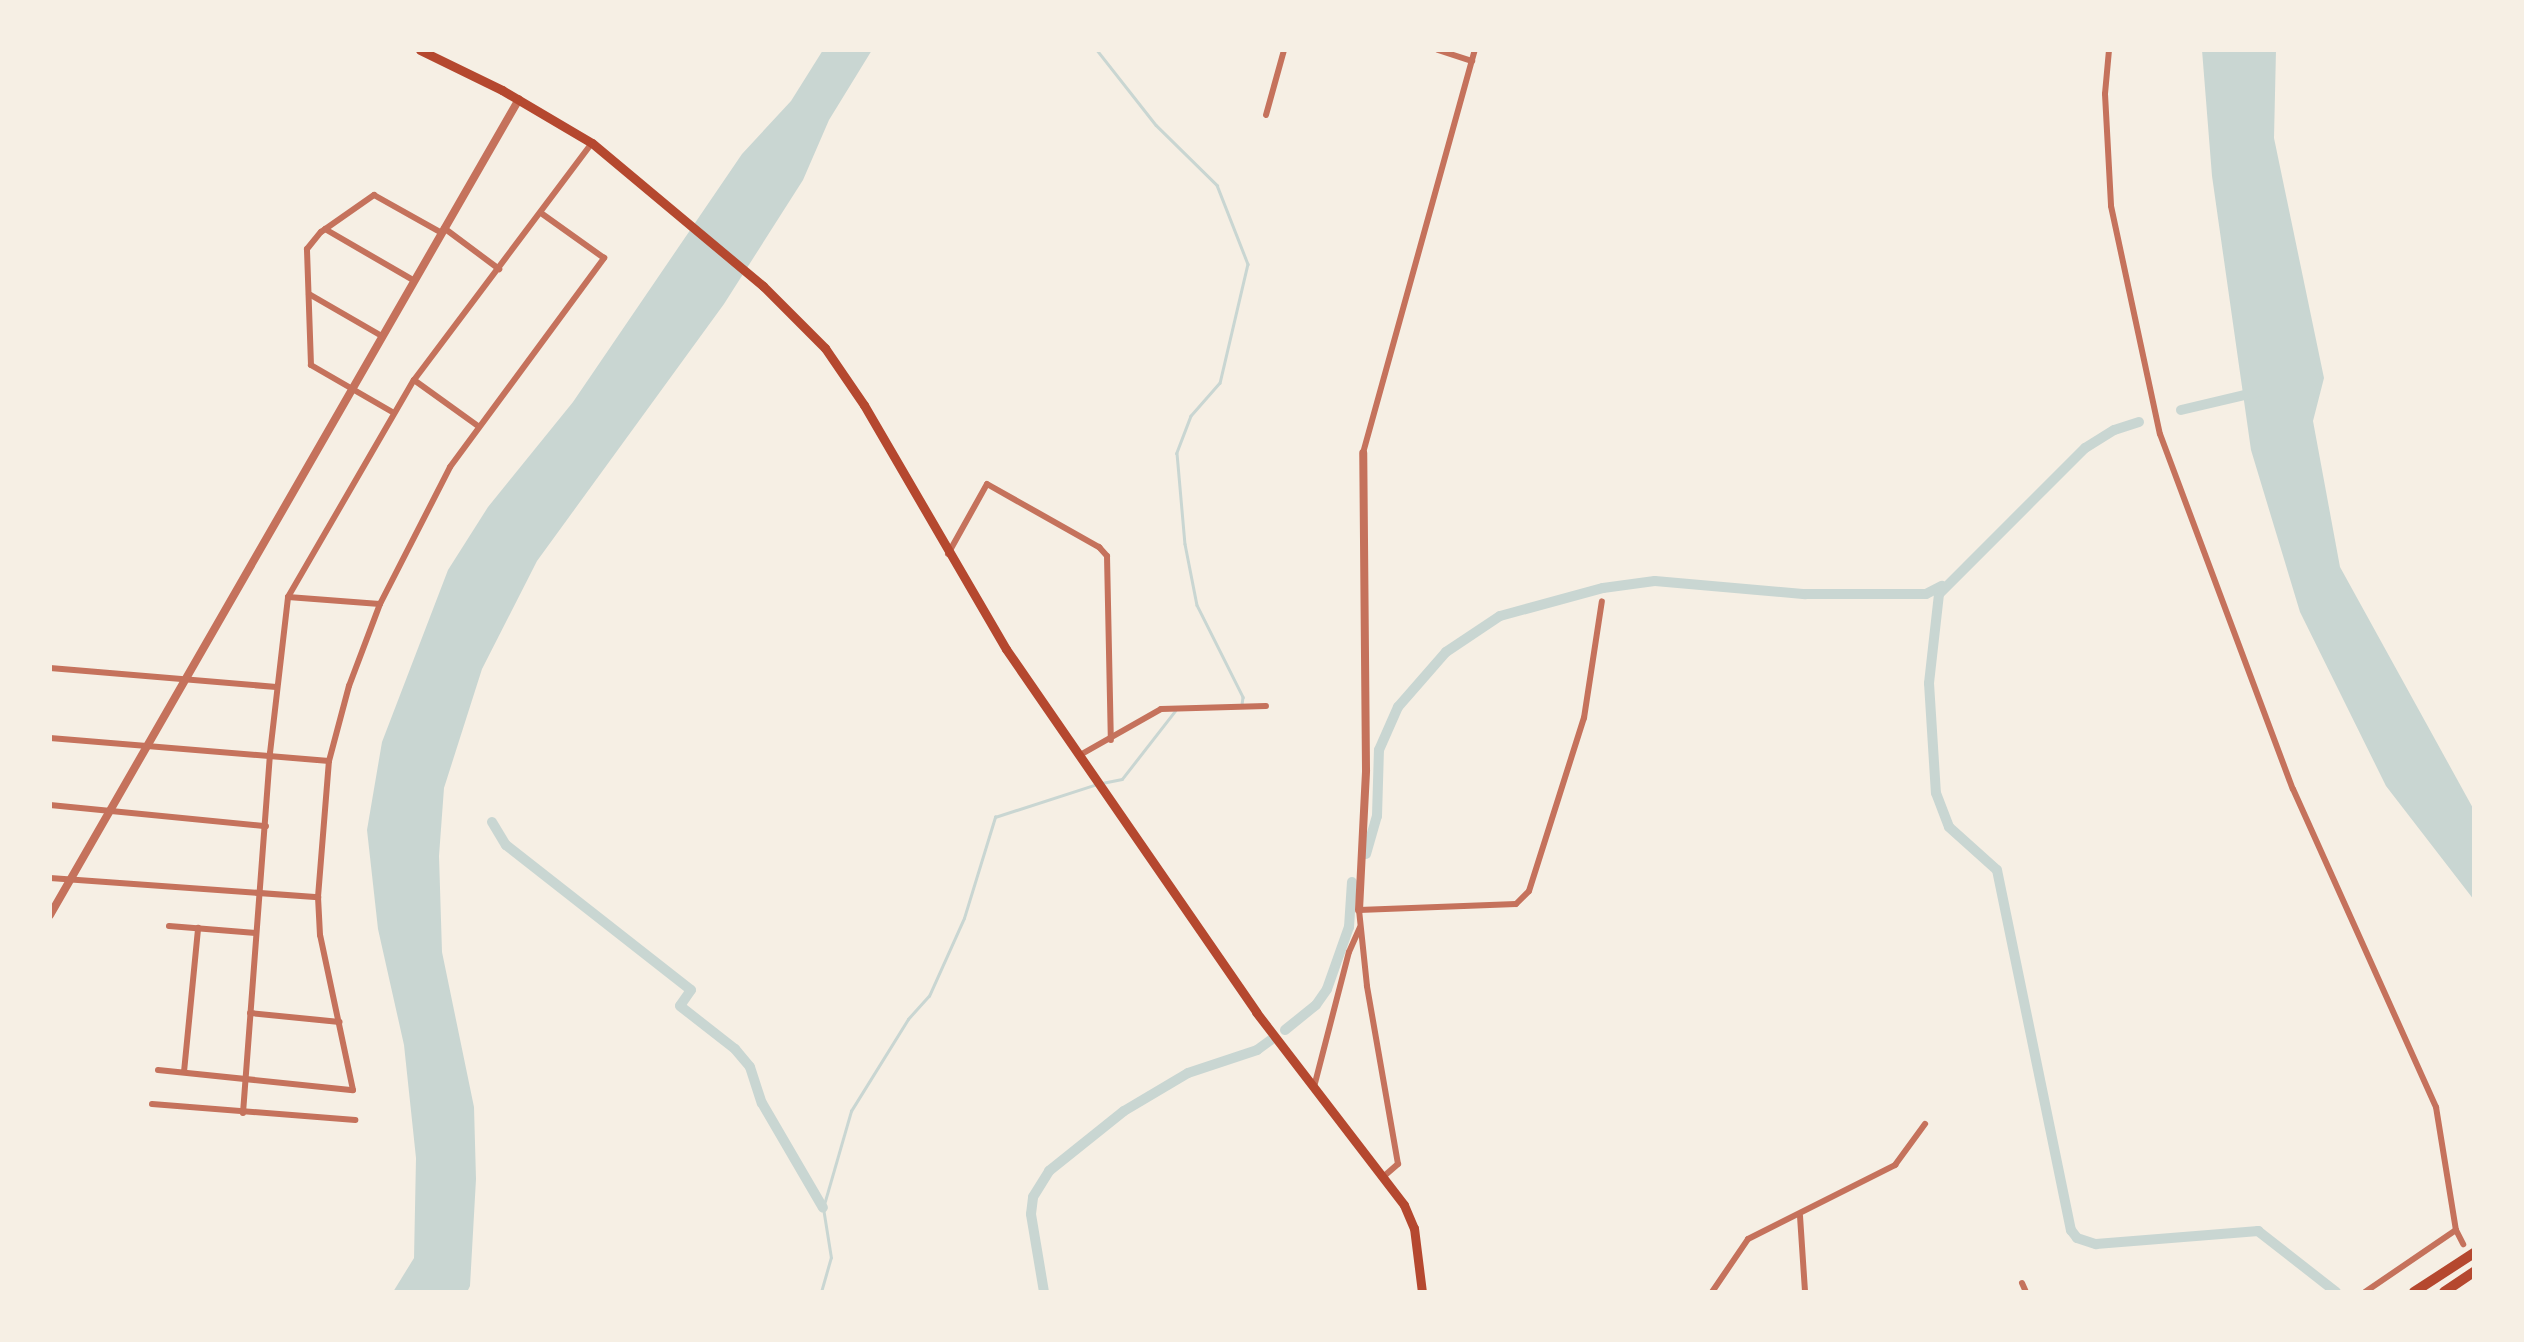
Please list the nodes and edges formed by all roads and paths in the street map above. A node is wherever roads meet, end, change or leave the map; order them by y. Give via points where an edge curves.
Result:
1 (420, 50) edge
2 (1284, 50) edge
3 (1438, 50) edge
4 (1475, 50) edge
5 (2108, 50) edge
6 (437, 54) edge
7 (1472, 60) junction
8 (518, 99) junction
9 (1266, 115) dead end
10 (592, 142) junction
11 (541, 213) junction
12 (325, 230) junction
13 (442, 230) junction
14 (499, 269) junction
15 (413, 280) junction
16 (308, 294) junction
17 (380, 335) junction
18 (414, 380) junction
19 (350, 388) junction
20 (394, 413) junction
21 (478, 426) junction
22 (1363, 453) joint
23 (948, 555) junction
24 (288, 597) junction
25 (1602, 602) dead end
26 (380, 604) junction
27 (50, 668) edge
28 (184, 679) junction
29 (276, 687) junction
30 (1266, 706) dead end
31 (50, 738) edge
32 (1111, 740) junction
33 (143, 747) junction
34 (270, 753) junction
35 (1080, 755) junction
36 (329, 761) junction
37 (50, 805) edge
38 (108, 810) junction
39 (266, 826) junction
40 (50, 878) edge
41 (71, 880) junction
42 (260, 891) junction
43 (318, 897) junction
44 (1359, 910) junction
45 (50, 915) edge
46 (169, 926) dead end
47 (1361, 926) junction
48 (198, 928) junction
49 (256, 933) junction
50 (250, 1013) junction
51 (340, 1022) junction
52 (158, 1070) dead end
53 (184, 1072) junction
54 (244, 1077) junction
55 (1314, 1088) junction
56 (152, 1104) dead end
57 (242, 1113) junction
58 (354, 1120) dead end
59 (1926, 1124) dead end
60 (1383, 1177) junction
61 (1800, 1216) junction
62 (2456, 1230) junction
63 (2462, 1244) dead end
64 (2474, 1252) edge
65 (2474, 1272) edge
66 (2022, 1283) dead end
67 (1422, 1292) edge
68 (1712, 1292) edge
69 (1804, 1292) edge
70 (2026, 1292) edge
71 (2365, 1292) edge
72 (2414, 1292) edge
73 (2444, 1292) edge

1 - 6 main road
2 - 9 street
3 - 7 street
4 - 7 street
5 - 62 street via 2111,206 2160,434 2293,790 2436,1107
6 - 8 main road
7 - 22 street
8 - 10 main road
8 - 13 street
10 - 11 street
10 - 23 main road via 801,320 843,371
11 - 14 street
11 - 21 street via 604,258
12 - 13 street via 374,196
12 - 15 street
12 - 16 street via 308,248
13 - 14 street
13 - 15 street
14 - 18 street
15 - 17 street
16 - 17 street
16 - 19 street via 311,366
17 - 19 street
18 - 20 street
18 - 21 street
19 - 20 street
19 - 28 street
20 - 24 street
21 - 26 street via 433,495
22 - 44 street via 1366,770
23 - 32 street via 988,484 1107,556
23 - 35 main road
24 - 26 street
24 - 29 street
25 - 44 street via 1584,718 1529,891 1516,904
26 - 36 street
27 - 28 street
28 - 29 street
28 - 33 street
29 - 34 street
30 - 32 street via 1161,709
31 - 33 street
32 - 35 street
33 - 34 street
33 - 38 street
34 - 36 street
34 - 39 street
35 - 55 main road
36 - 43 street
37 - 38 street
38 - 39 street
38 - 41 street
39 - 42 street
40 - 41 street
41 - 42 street
41 - 45 street
42 - 43 street
42 - 49 street
43 - 51 street
44 - 47 street
46 - 48 street
47 - 55 street
47 - 60 street via 1398,1164
48 - 49 street
48 - 53 street
49 - 50 street
50 - 51 street
50 - 54 street
51 - 54 street via 354,1090
52 - 53 street
53 - 54 street
54 - 57 street
55 - 60 main road
56 - 57 street
57 - 58 street
59 - 61 street via 1896,1166
60 - 67 main road via 1414,1228
61 - 68 street via 1748,1238
61 - 69 street
62 - 63 street
62 - 71 street
64 - 72 highway
65 - 73 highway
66 - 70 street

